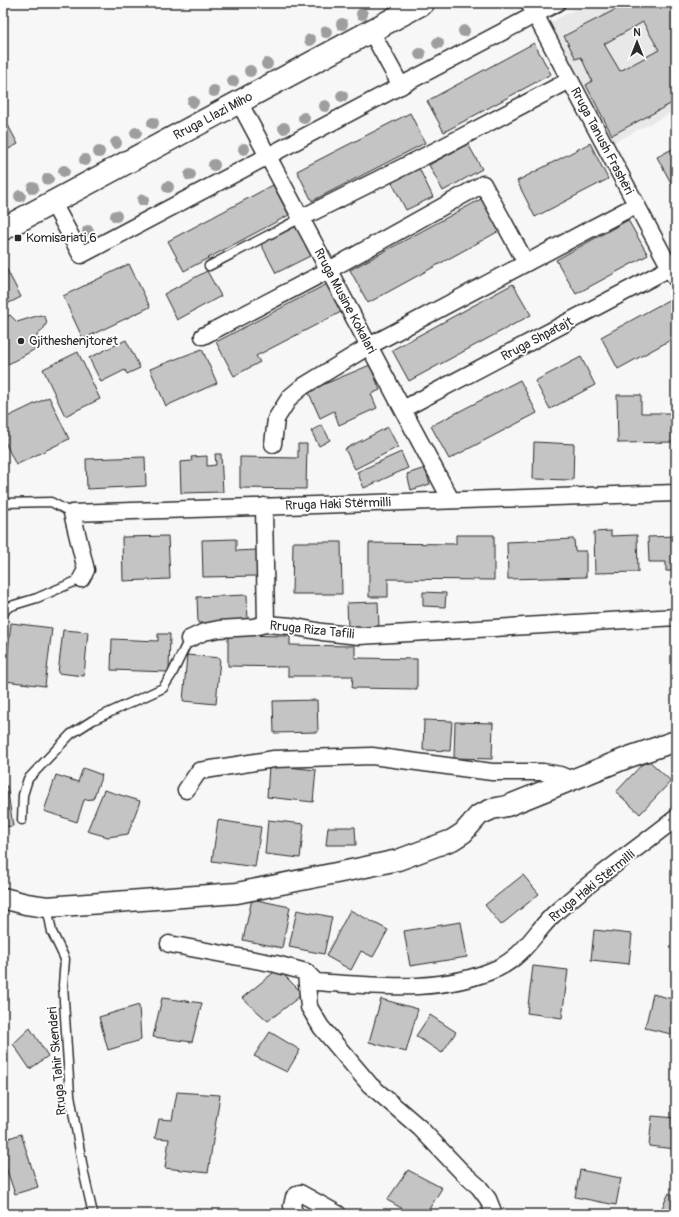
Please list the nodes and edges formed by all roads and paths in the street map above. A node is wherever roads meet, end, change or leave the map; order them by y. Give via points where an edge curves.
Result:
1 (423, 3) edge
2 (557, 3) edge
3 (532, 9) edge
4 (371, 31) junction
5 (570, 80) junction
6 (401, 86) junction
7 (239, 102) junction
8 (269, 156) junction
9 (53, 203) junction
10 (636, 204) junction
11 (301, 218) junction
12 (3, 229) edge
13 (526, 263) junction
14 (209, 266) dead end
15 (672, 266) edge
16 (329, 270) junction
17 (203, 336) dead end
18 (369, 346) junction
19 (403, 409) junction
20 (273, 444) dead end
21 (676, 493) edge
22 (451, 500) junction
23 (3, 503) edge
24 (264, 506) junction
25 (72, 513) junction
26 (81, 580) joint
27 (3, 614) edge
28 (676, 617) edge
29 (266, 624) junction
30 (188, 640) joint
31 (676, 741) edge
32 (572, 780) junction
33 (186, 790) dead end
34 (22, 820) dead end
35 (673, 823) edge
36 (3, 898) edge
37 (47, 907) junction
38 (169, 944) dead end
39 (306, 972) junction
40 (93, 1214) edge
41 (295, 1214) edge
42 (338, 1214) edge
43 (494, 1214) edge

1 - 4 main road, Rruga Llazi Miho
2 - 3 street
3 - 5 street, Rruga Tanush Frashëri
3 - 6 street
4 - 6 street
4 - 7 main road, Rruga Llazi Miho
5 - 10 street, Rruga Tanush Frashëri
5 - 11 street
6 - 8 street
7 - 8 street, Rruga Musine Kokalari
7 - 9 main road, Rruga Llazi Miho
8 - 9 street via 81,255
8 - 11 street, Rruga Musine Kokalari
9 - 12 main road, Rruga Llazi Miho
10 - 13 street
10 - 15 street, Rruga Tanush Frashëri
11 - 14 lane
11 - 16 street, Rruga Musine Kokalari
13 - 16 street via 483,184
13 - 18 street
15 - 19 street, Rruga Shpatajt
16 - 17 street
16 - 18 street, Rruga Musine Kokalari
18 - 19 street, Rruga Musine Kokalari
18 - 20 street via 290,397 276,419
19 - 22 street, Rruga Musine Kokalari
21 - 22 street, Rruga Haki Stërmilli
22 - 24 street, Rruga Haki Stërmilli
23 - 25 lane, Rruga Haki Stërmilli via 51,502
24 - 25 street, Rruga Haki Stërmilli
24 - 29 street
25 - 26 street via 86,570
26 - 27 lane via 7,608
28 - 29 street, Rruga Riza Tafili via 359,636
29 - 30 street, Rruga Riza Tafili via 204,632
30 - 34 lane, Rruga Riza Tafili via 163,688 93,720 71,734 28,779 23,795
31 - 32 street
32 - 33 street via 543,772 492,772 372,756 343,756 274,759 199,771
32 - 37 street via 507,806 492,809 479,815 452,840 398,860 237,893
35 - 39 street, Rruga Haki Stërmilli via 559,910 520,955 499,967 479,975 416,987 316,982
36 - 37 street
37 - 40 lane, Rruga Tahir Skenderi via 52,932 64,959 62,985 70,1096
38 - 39 street, Rruga Haki Stërmilli
39 - 43 street via 309,1007 321,1027 370,1085 420,1128 460,1171 479,1187 488,1199
41 - 42 street via 292,1206 294,1197 300,1193

